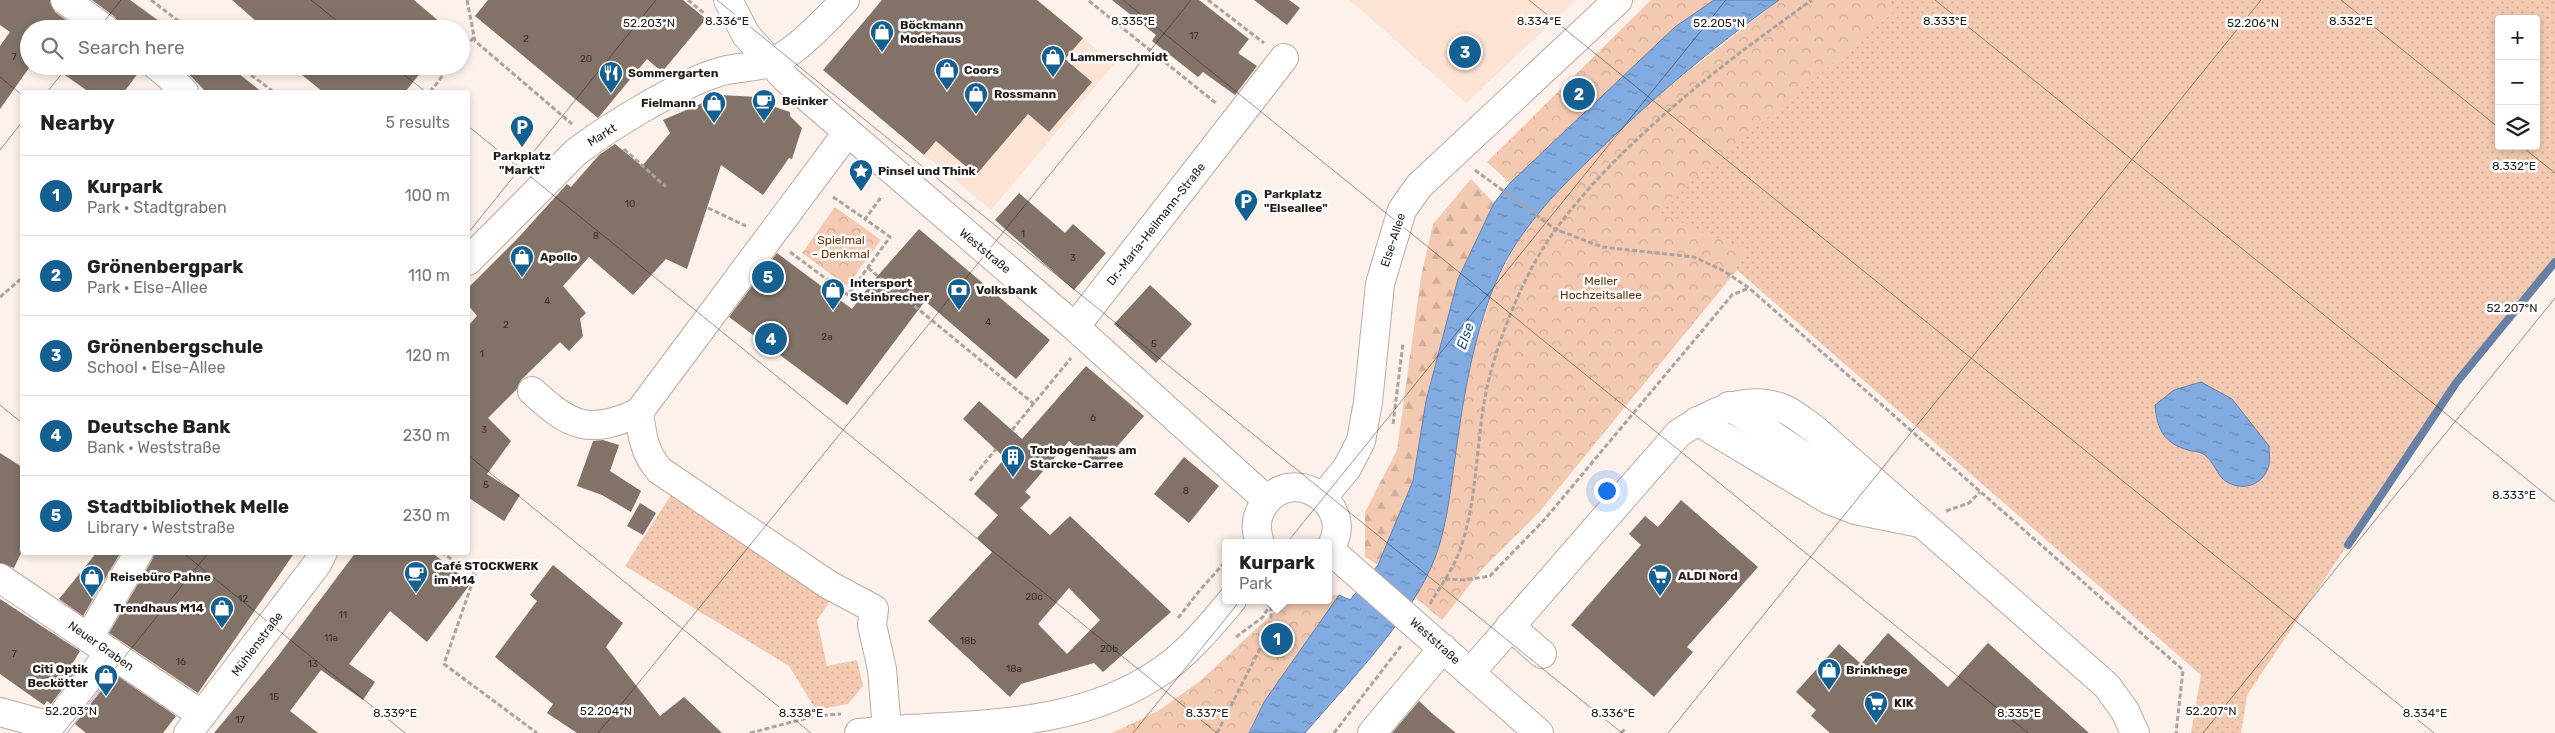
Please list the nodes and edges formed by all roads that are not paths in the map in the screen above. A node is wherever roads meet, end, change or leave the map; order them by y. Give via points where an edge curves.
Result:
1 (65, 0) edge
2 (728, 0) edge
3 (845, 0) edge
4 (1618, 0) edge
5 (93, 20) edge
6 (1284, 58) road end
7 (770, 63) junction
8 (847, 133) junction
9 (470, 259) edge
10 (1081, 333) junction
11 (532, 391) dead end
12 (1729, 406) junction
13 (639, 412) junction
14 (1697, 421) junction
15 (1323, 497) junction
16 (1267, 500) junction
17 (1894, 517) junction
18 (1924, 524) junction
19 (1259, 539) edge
20 (1332, 542) edge
21 (1332, 553) edge
22 (138, 555) edge
23 (322, 555) edge
24 (0, 578) edge
25 (1228, 604) edge
26 (1510, 626) junction
27 (100, 644) junction
28 (1443, 648) junction
29 (1542, 654) dead end
30 (1470, 673) junction
31 (0, 712) edge
32 (887, 721) junction
33 (195, 724) edge
34 (28, 728) edge
35 (859, 733) edge
36 (1372, 733) edge
37 (1539, 733) edge
38 (2134, 733) edge

1 - 5 street
2 - 7 street, Weststraße via 746,35
3 - 7 street via 820,27
4 - 15 street, Else-Allee via 1419,186 1402,210 1380,284 1361,441 1347,468
6 - 10 street, Dr.-Maria-Heilmann-Straße
7 - 8 street, Weststraße
7 - 9 street, Markt via 716,73 645,107 598,136 576,152
8 - 10 street, Weststraße
8 - 13 street via 781,245
10 - 16 street, Weststraße
11 - 13 street via 560,416 583,425 603,425
12 - 14 street
12 - 17 street
12 - 18 street via 1767,404 1785,409 1813,428
13 - 32 street via 643,442 649,459 659,470 829,585 874,609 872,625 882,669
14 - 17 street via 1829,500 1856,510
14 - 26 street via 1679,433
15 - 16 street via 1300,487 1287,488
15 - 20 street via 1335,517 1336,530
16 - 19 street via 1256,524
17 - 18 street
18 - 38 street via 2107,686 2125,710
21 - 28 street, Weststraße
22 - 27 street
23 - 33 street, Mühlenstraße
24 - 27 street, Neuer Graben
25 - 32 street via 1186,651 1163,670 1100,704 1066,714 988,726
26 - 29 street
26 - 30 street
27 - 33 street, Neuer Graben
27 - 34 street via 55,725
28 - 30 street, Weststraße
28 - 36 street
30 - 37 street, Weststraße
31 - 34 street
32 - 35 street

